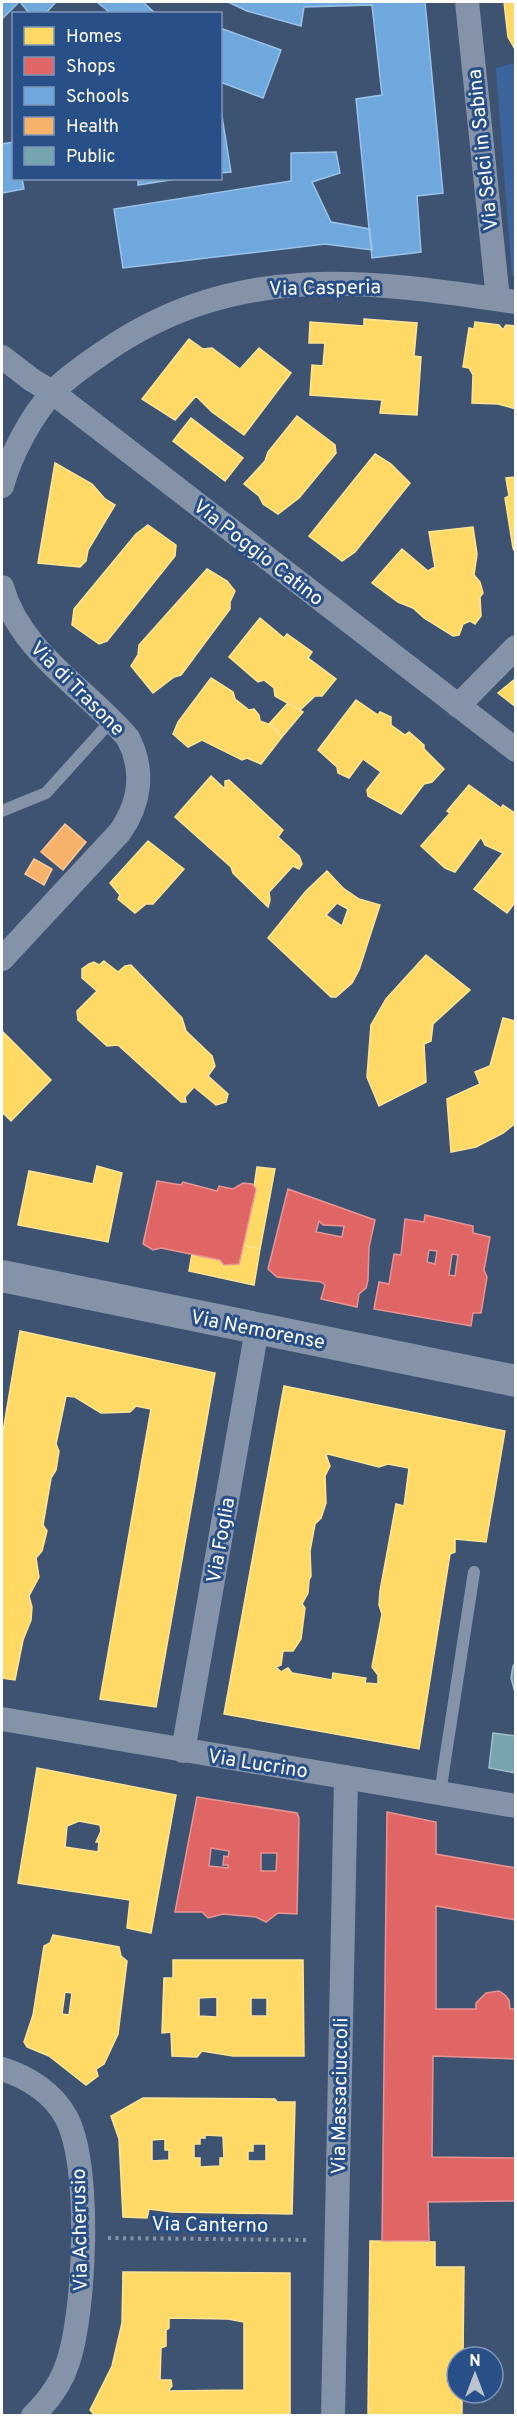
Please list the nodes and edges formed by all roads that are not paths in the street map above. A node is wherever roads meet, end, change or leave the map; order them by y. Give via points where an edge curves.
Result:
1 (467, 2) edge
2 (507, 300) edge
3 (2, 357) edge
4 (52, 392) junction
5 (2, 486) edge
6 (2, 587) edge
7 (516, 647) edge
8 (458, 706) junction
9 (111, 721) junction
10 (516, 750) edge
11 (2, 811) edge
12 (2, 959) edge
13 (2, 1276) edge
14 (257, 1329) junction
15 (516, 1381) edge
16 (474, 1572) dead end
17 (2, 1719) edge
18 (183, 1751) junction
19 (346, 1777) junction
20 (440, 1792) junction
21 (516, 1806) edge
22 (2, 2069) edge
23 (33, 2415) edge
24 (333, 2415) edge

1 - 2 street, Via Selci in Sabina
2 - 4 street, Via Casperia via 355,283 252,289 185,309 145,327 96,357
3 - 4 street, Via Poggio Catino
4 - 5 street via 21,441
4 - 8 street, Via Poggio Catino
6 - 9 street, Via di Trasone via 30,640
7 - 8 street
8 - 10 street, Via Poggio Catino
9 - 11 lane via 46,793
9 - 12 street, Via di Trasone via 128,738 137,758 139,787 133,810 120,832
13 - 14 street, Via Nemorense
14 - 15 street, Via Nemorense
14 - 18 street, Via Foglia
16 - 20 lane
17 - 18 street, Via Lucrino
18 - 19 street, Via Lucrino
19 - 20 street, Via Lucrino
19 - 24 street, Via Massaciuccoli
20 - 21 street, Via Lucrino
22 - 23 street, Via Acherusio via 42,2089 58,2104 74,2139 80,2171 81,2290 72,2351 55,2390

